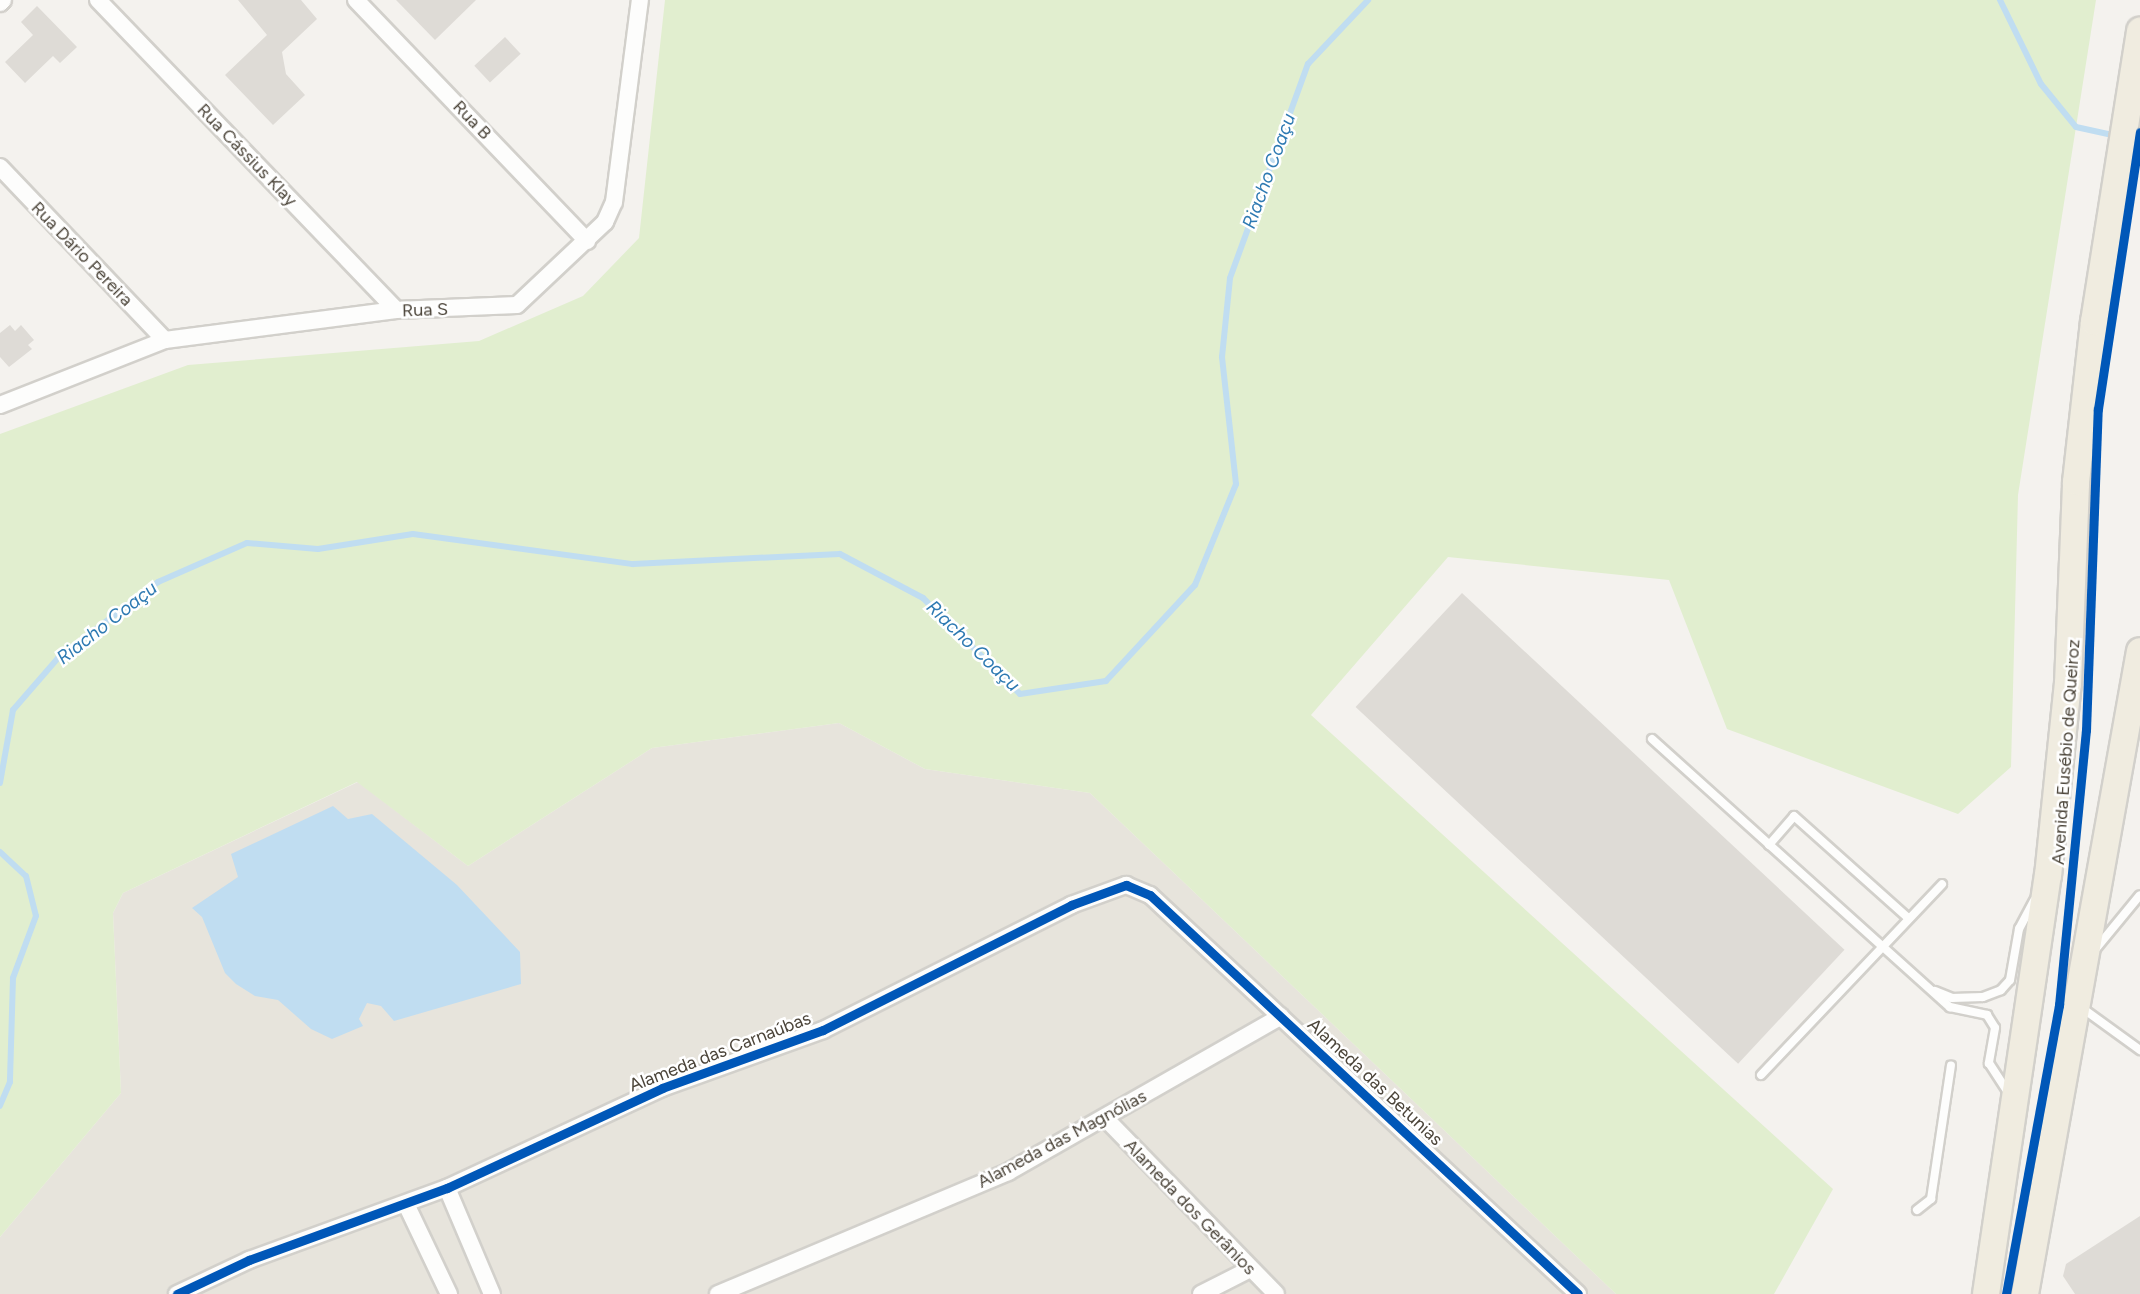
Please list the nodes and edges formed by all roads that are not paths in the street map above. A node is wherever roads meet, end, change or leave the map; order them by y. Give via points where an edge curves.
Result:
1 (98, 0) edge
2 (356, 0) edge
3 (640, 0) edge
4 (2140, 31) edge
5 (0, 167) edge
6 (587, 241) junction
7 (396, 310) junction
8 (165, 340) junction
9 (0, 405) edge
10 (2140, 651) edge
11 (1653, 739) dead end
12 (1769, 845) junction
13 (2048, 876) junction
14 (1942, 884) dead end
15 (1150, 895) joint
16 (2140, 895) edge
17 (1907, 916) junction
18 (1881, 945) junction
19 (2083, 964) junction
20 (1929, 989) junction
21 (2077, 1004) junction
22 (1281, 1016) junction
23 (2140, 1050) edge
24 (1951, 1065) dead end
25 (1761, 1075) dead end
26 (2015, 1102) junction
27 (1105, 1118) junction
28 (447, 1188) junction
29 (406, 1204) junction
30 (1917, 1210) dead end
31 (1250, 1269) junction
32 (177, 1294) edge
33 (449, 1294) edge
34 (492, 1294) edge
35 (718, 1294) edge
36 (1202, 1294) edge
37 (1276, 1294) edge
38 (1578, 1294) edge
39 (1986, 1294) edge
40 (2025, 1294) edge

1 - 7 street, Rua Cássius Klay
2 - 6 street, Rua B
3 - 6 street, Rua S via 614,202 606,222
4 - 13 highway, Avenida Eusébio de Queiroz via 2109,207 2076,482 2068,684
5 - 8 street, Rua Dário Pereira
6 - 7 street, Rua S via 517,305
7 - 8 street, Rua S
8 - 9 street, Rua S
10 - 19 highway
11 - 12 lane
12 - 17 lane via 1794,816
12 - 18 lane
13 - 20 lane via 2020,929 2010,980 2001,990 1983,997 1952,998
13 - 26 highway, Avenida Eusébio de Queiroz
14 - 17 lane
15 - 22 street, Alameda das Betunias
15 - 28 street, Alameda das Carnaúbas via 1126,885 1100,892 823,1030 662,1088
16 - 19 lane
17 - 18 lane
18 - 20 lane
18 - 25 lane
19 - 21 highway
20 - 26 lane via 1950,1007 1987,1015 1995,1028 1989,1063
21 - 23 lane
21 - 40 highway
22 - 27 street, Alameda das Magnólias
22 - 38 street, Alameda das Betunias
24 - 30 lane via 1931,1199
26 - 39 highway, Avenida Eusébio de Queiroz
27 - 31 street, Alameda dos Gerânios
27 - 35 street, Alameda das Magnólias via 1008,1172
28 - 29 street, Alameda das Carnaúbas
28 - 34 street
29 - 32 street, Alameda das Carnaúbas via 249,1260
29 - 33 street
31 - 36 street
31 - 37 street, Alameda dos Gerânios

